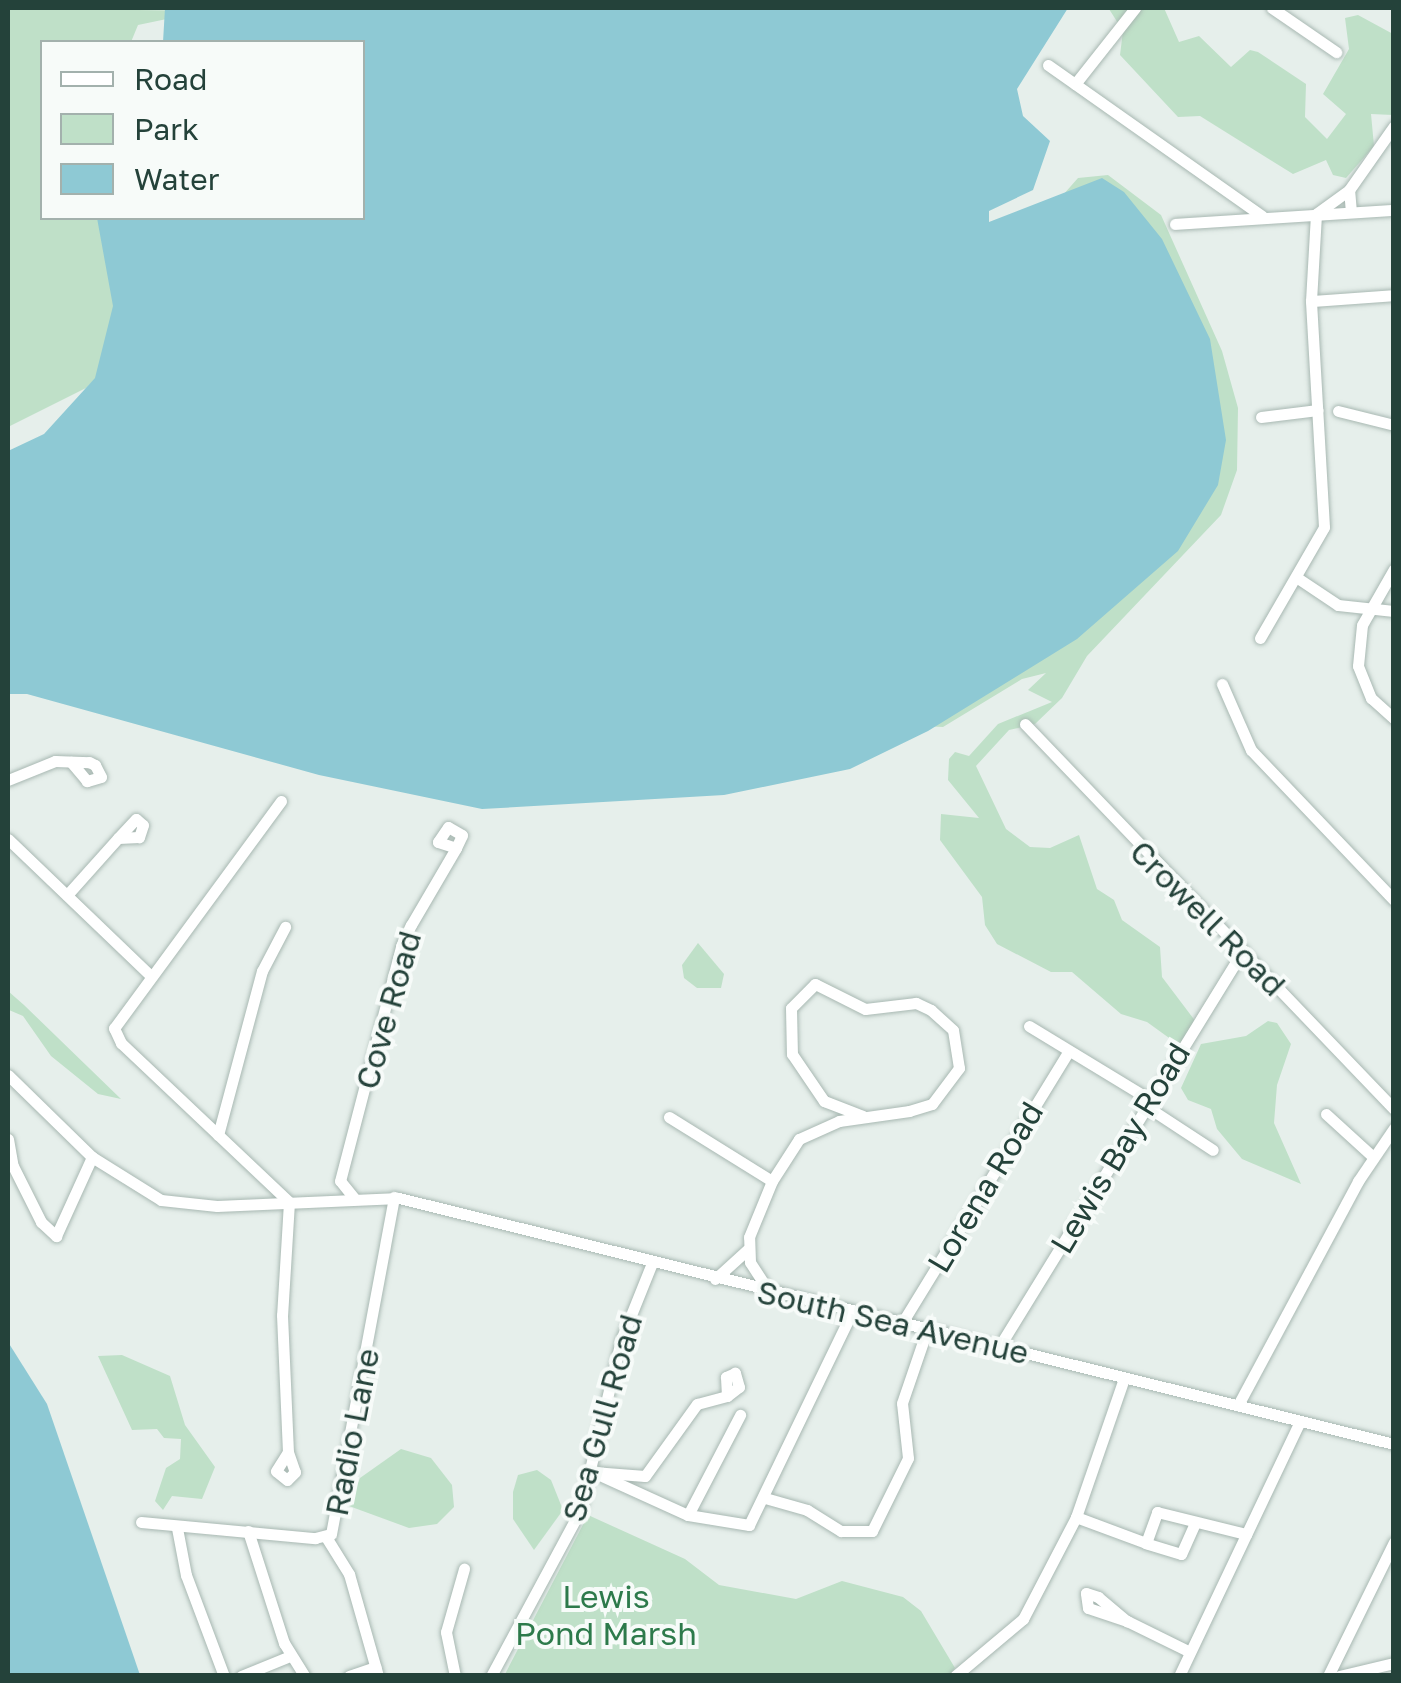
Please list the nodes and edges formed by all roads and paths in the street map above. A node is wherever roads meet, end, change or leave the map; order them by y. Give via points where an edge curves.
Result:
1 (1135, 8) edge
2 (1272, 8) edge
3 (1336, 52) dead end
4 (1048, 65) dead end
5 (1075, 84) junction
6 (1394, 126) edge
7 (1349, 190) junction
8 (1394, 210) edge
9 (1350, 212) junction
10 (1316, 214) junction
11 (1262, 216) junction
12 (1176, 224) dead end
13 (1394, 295) edge
14 (1312, 301) junction
15 (1318, 410) junction
16 (1338, 411) dead end
17 (1261, 417) dead end
18 (1394, 425) edge
19 (1394, 569) edge
20 (1300, 579) junction
21 (1371, 610) junction
22 (1394, 611) edge
23 (1260, 638) dead end
24 (1222, 684) dead end
25 (1394, 719) edge
26 (1025, 724) dead end
27 (72, 762) dead end
28 (8, 780) edge
29 (280, 800) dead end
30 (118, 838) dead end
31 (8, 839) edge
32 (456, 848) dead end
33 (68, 894) junction
34 (1394, 900) edge
35 (284, 926) dead end
36 (1243, 950) junction
37 (150, 975) junction
38 (1029, 1026) dead end
39 (1068, 1050) junction
40 (8, 1079) edge
41 (1149, 1100) junction
42 (824, 1102) junction
43 (1394, 1109) edge
44 (1326, 1114) dead end
45 (863, 1116) junction
46 (669, 1117) dead end
47 (813, 1128) junction
48 (1394, 1128) edge
49 (218, 1135) junction
50 (8, 1139) edge
51 (1213, 1150) dead end
52 (92, 1156) junction
53 (1372, 1156) junction
54 (340, 1181) junction
55 (772, 1181) junction
56 (394, 1197) junction
57 (354, 1198) junction
58 (326, 1199) junction
59 (289, 1202) junction
60 (747, 1250) junction
61 (652, 1263) junction
62 (715, 1279) junction
63 (770, 1293) junction
64 (852, 1312) junction
65 (902, 1324) junction
66 (927, 1330) junction
67 (999, 1347) junction
68 (1124, 1378) junction
69 (727, 1396) dead end
70 (1238, 1405) junction
71 (740, 1414) dead end
72 (1300, 1421) junction
73 (1394, 1444) edge
74 (288, 1452) dead end
75 (593, 1472) junction
76 (765, 1498) junction
77 (688, 1515) junction
78 (1076, 1517) junction
79 (141, 1522) dead end
80 (1195, 1523) junction
81 (177, 1528) junction
82 (248, 1531) junction
83 (1246, 1534) junction
84 (326, 1537) junction
85 (1146, 1542) junction
86 (1394, 1542) edge
87 (464, 1568) dead end
88 (1127, 1621) dead end
89 (1190, 1652) junction
90 (290, 1656) junction
91 (1394, 1663) edge
92 (377, 1671) edge
93 (224, 1676) edge
94 (241, 1676) edge
95 (305, 1676) edge
96 (350, 1676) edge
97 (454, 1676) edge
98 (491, 1676) edge
99 (954, 1676) edge
100 (1178, 1676) edge
101 (1328, 1676) edge
102 (1340, 1676) edge

1 - 5 street
2 - 3 street
4 - 5 street
5 - 11 street
6 - 7 street
7 - 9 street
7 - 10 street
8 - 9 street
9 - 10 street
10 - 11 street
10 - 14 street
11 - 12 street
13 - 14 street
14 - 15 street
15 - 17 street
15 - 20 street via 1324,527
16 - 18 street
19 - 21 street
20 - 21 street via 1338,605
20 - 23 street
21 - 22 street
21 - 25 street via 1360,637 1359,674
24 - 34 street via 1251,750
26 - 36 street, Crowell Road
27 - 28 street via 48,762
29 - 37 street
30 - 33 street
31 - 33 street
32 - 54 street, Cove Road via 401,946
33 - 37 street
35 - 49 street via 262,971
36 - 41 street, Lewis Bay Road
36 - 43 street, Crowell Road
37 - 49 street via 114,1024 120,1043
38 - 39 street
39 - 41 street
39 - 65 street, Lorena Road
40 - 52 street, South Sea Avenue
41 - 51 street via 1155,1112
41 - 67 street, Lewis Bay Road
42 - 45 street
42 - 45 street via 804,1080 789,1041 792,1008 806,988 822,983 865,1009 916,1003 940,1015 953,1030 960,1058 944,1095 923,1108
42 - 47 street
44 - 53 street
45 - 47 street
46 - 55 street
47 - 55 street
48 - 53 street
49 - 59 street
50 - 52 street via 13,1166 41,1222 56,1236
52 - 59 street, South Sea Avenue via 134,1189 172,1203
53 - 70 street
54 - 57 street
54 - 58 street, Cove Road
55 - 60 street
56 - 57 street, South Sea Avenue
56 - 61 street, South Sea Avenue
56 - 84 street, Radio Lane via 334,1529
57 - 58 street, South Sea Avenue
58 - 59 street, South Sea Avenue
59 - 74 street via 282,1292
60 - 62 street
60 - 63 street
61 - 62 street, South Sea Avenue
61 - 75 street, Sea Gull Road via 620,1340
62 - 63 street, South Sea Avenue
63 - 64 street, South Sea Avenue
64 - 65 street, South Sea Avenue
64 - 76 street
65 - 66 street, South Sea Avenue
66 - 67 street, South Sea Avenue
66 - 76 street via 902,1403 908,1458 872,1531 841,1531 806,1510
67 - 68 street, South Sea Avenue
68 - 70 street, South Sea Avenue
68 - 78 street
69 - 75 street via 697,1404 652,1472
70 - 72 street, South Sea Avenue
71 - 77 street
72 - 73 street, South Sea Avenue
72 - 83 street
75 - 77 street
75 - 98 street, Sea Gull Road via 572,1530
76 - 77 street via 749,1525
78 - 85 street
78 - 99 street via 1016,1628
79 - 81 street, Radio Lane
80 - 83 street
80 - 85 street via 1158,1512
80 - 85 street via 1181,1554
81 - 82 street, Radio Lane
81 - 93 street via 186,1575
82 - 84 street, Radio Lane
82 - 90 street
83 - 89 street
84 - 92 street via 349,1574
86 - 101 street
87 - 97 street via 446,1632
88 - 89 street
89 - 100 street
90 - 94 street
90 - 95 street
91 - 102 street
92 - 96 street

